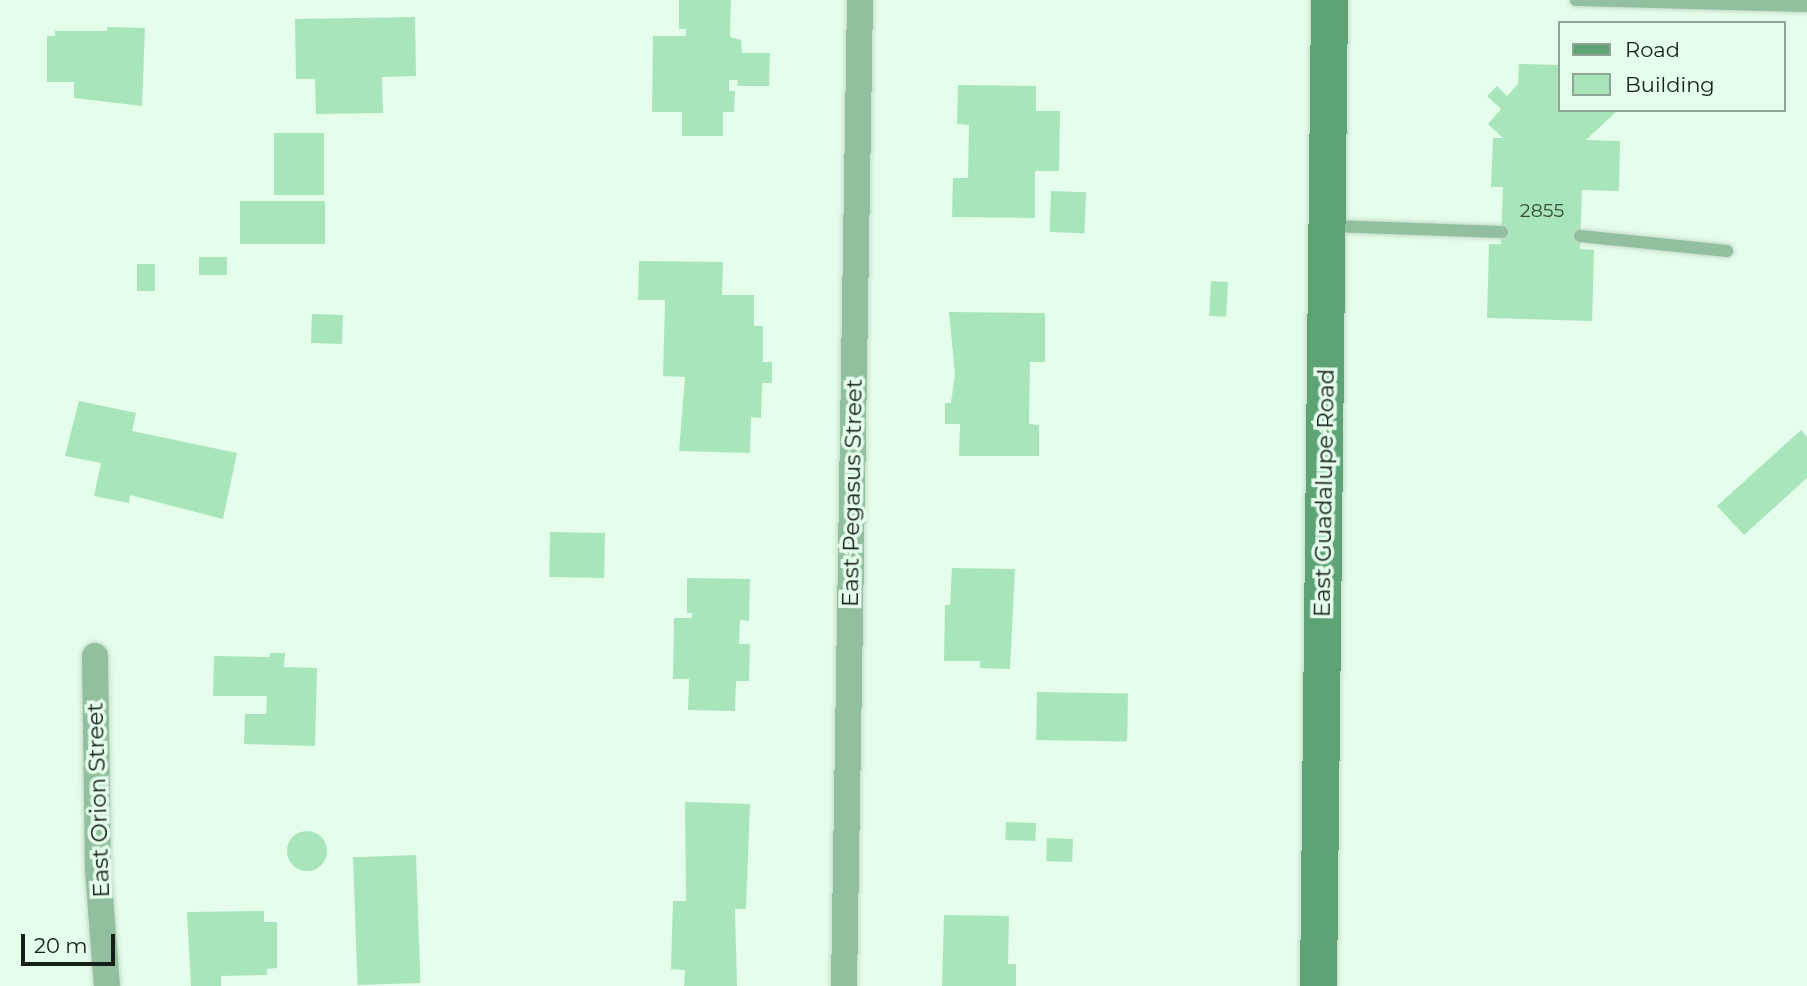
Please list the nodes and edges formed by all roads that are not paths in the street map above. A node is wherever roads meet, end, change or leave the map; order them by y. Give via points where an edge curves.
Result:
1 (860, 0) edge
2 (1329, 0) edge
3 (1576, 0) edge
4 (1807, 6) edge
5 (1327, 225) junction
6 (1502, 232) dead end
7 (1580, 236) dead end
8 (1727, 251) dead end
9 (95, 656) dead end
10 (107, 986) edge
11 (844, 986) edge
12 (1318, 986) edge

1 - 11 street, East Pegasus Street
2 - 5 main road, East Guadalupe Road
3 - 4 lane
5 - 6 lane
5 - 12 main road, East Guadalupe Road
7 - 8 lane
9 - 10 street, East Orion Street via 98,870

